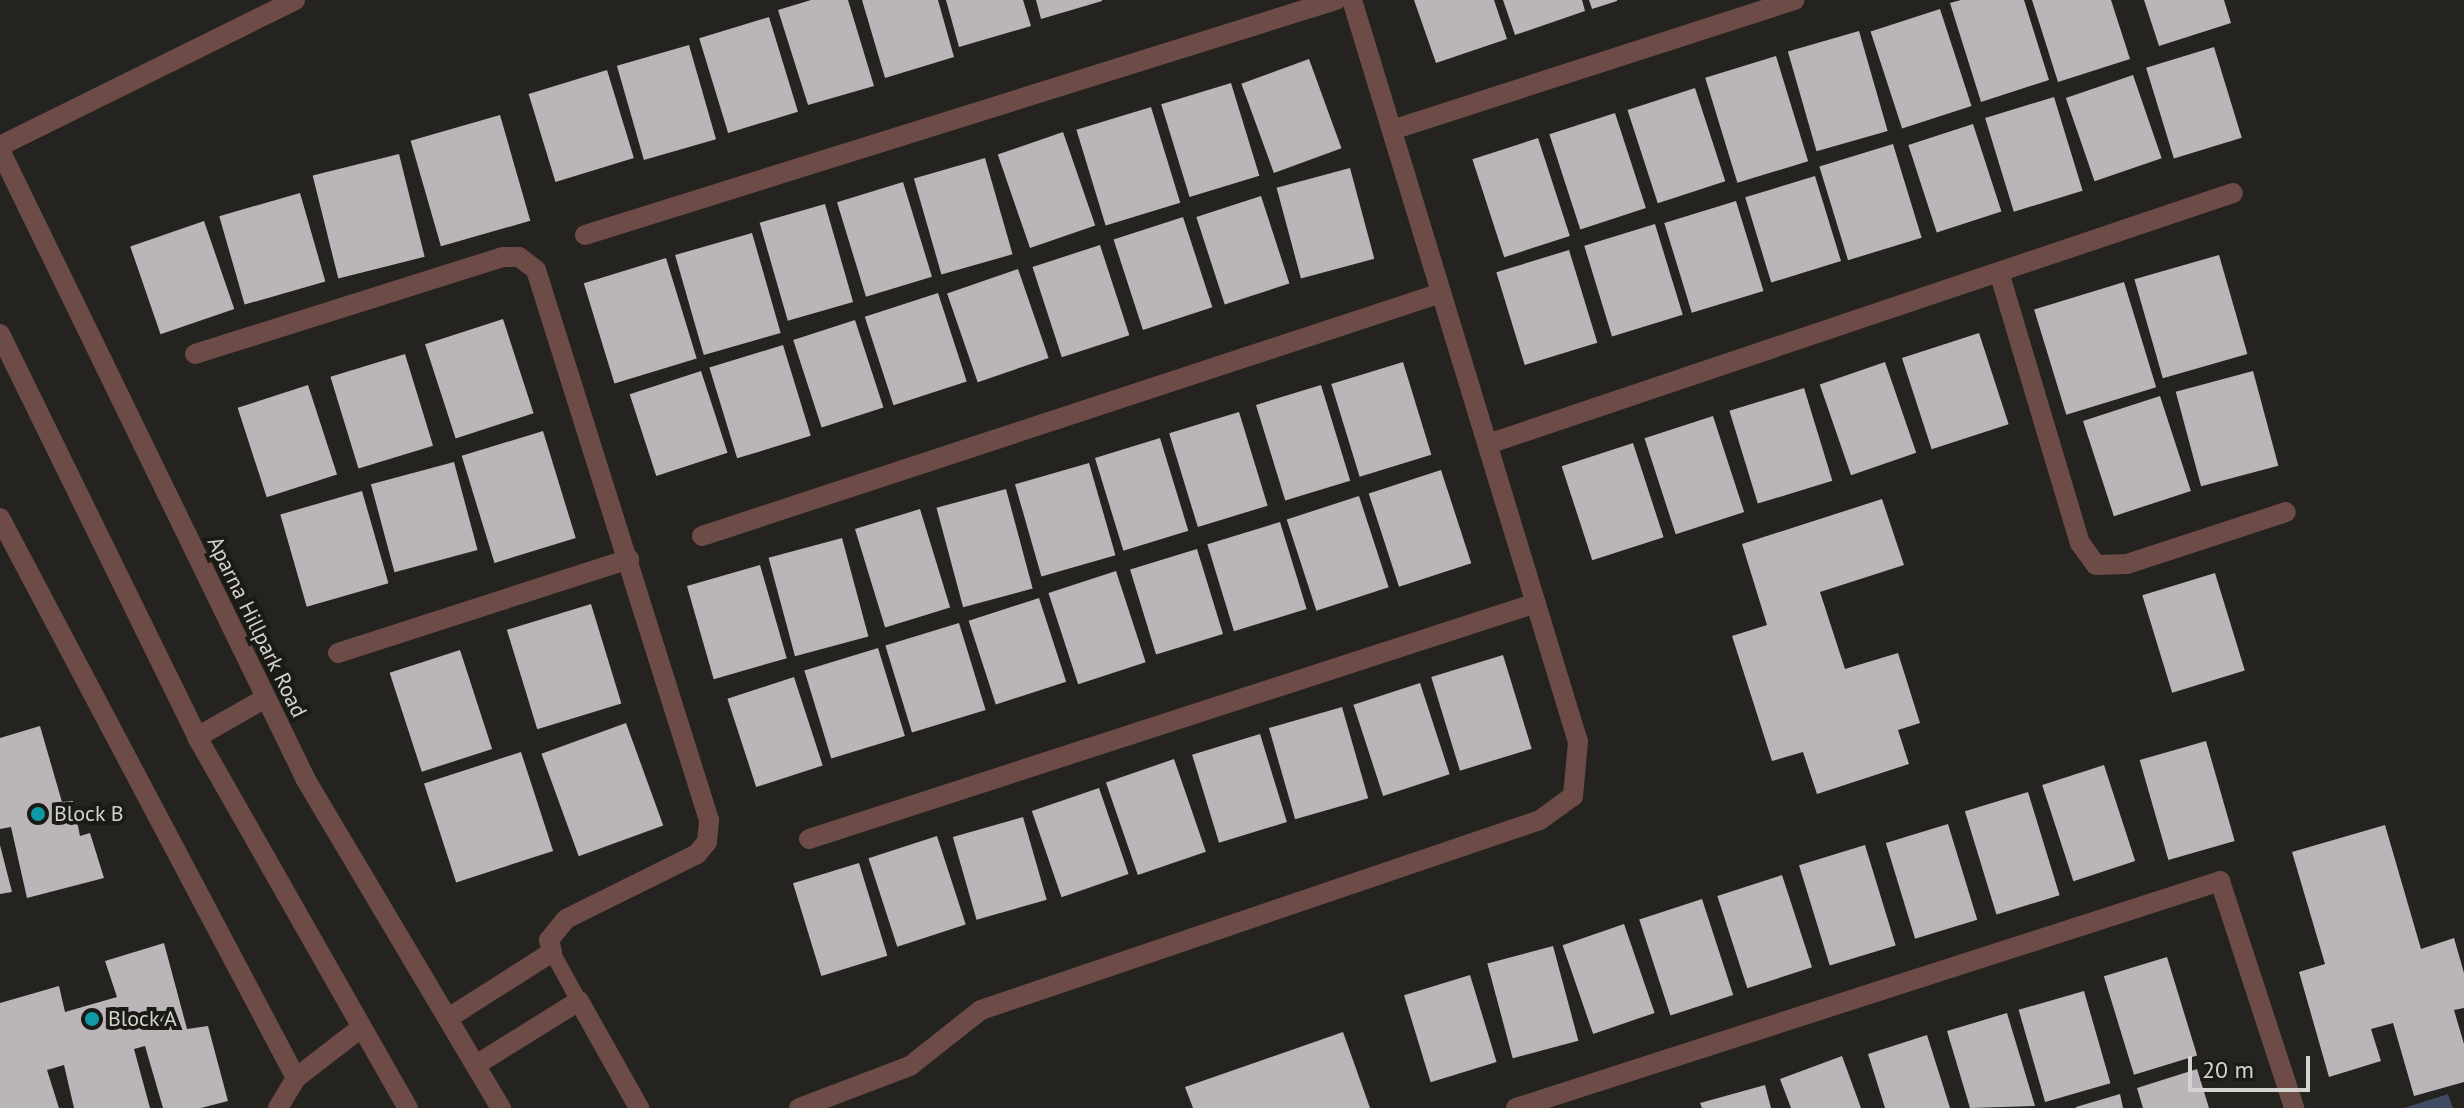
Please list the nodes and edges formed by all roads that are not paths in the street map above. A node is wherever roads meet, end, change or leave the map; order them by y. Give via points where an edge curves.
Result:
1 (295, 0) edge
2 (1336, 0) edge
3 (1352, 0) edge
4 (1795, 0) edge
5 (1392, 130) junction
6 (0, 148) edge
7 (2233, 193) dead end
8 (585, 235) dead end
9 (1999, 272) junction
10 (1441, 293) junction
11 (0, 334) edge
12 (195, 354) dead end
13 (1488, 444) junction
14 (2286, 512) dead end
15 (0, 518) edge
16 (702, 536) dead end
17 (629, 559) junction
18 (1536, 603) junction
19 (338, 653) dead end
20 (264, 699) junction
21 (197, 737) junction
22 (809, 839) dead end
23 (552, 952) junction
24 (579, 1001) junction
25 (450, 1017) junction
26 (362, 1027) junction
27 (476, 1065) junction
28 (296, 1078) junction
29 (278, 1108) edge
30 (408, 1108) edge
31 (501, 1108) edge
32 (639, 1108) edge
33 (799, 1108) edge
34 (1516, 1108) edge
35 (2294, 1108) edge

1 - 6 street
2 - 8 street
3 - 5 street
4 - 5 street
5 - 10 street
6 - 20 street, Aparna Hillpark Road
7 - 9 street
9 - 13 street
9 - 14 street via 2080,543 2096,565 2127,564
10 - 13 street
10 - 16 street
11 - 21 street
12 - 17 street via 502,257 519,257 536,270
13 - 18 street
15 - 28 street
17 - 19 street
17 - 23 street via 709,820 707,842 697,854 566,919 549,940
18 - 22 street
18 - 33 street via 1578,742 1573,796 1540,820 981,1010 910,1066
20 - 21 street
20 - 25 street, Aparna Hillpark Road via 306,780
21 - 26 street
23 - 24 lane
23 - 25 street
24 - 27 street
24 - 32 street
25 - 27 street, Aparna Hillpark Road
26 - 28 street
26 - 30 street
27 - 31 street, Aparna Hillpark Road
28 - 29 street
34 - 35 street via 2220,881

